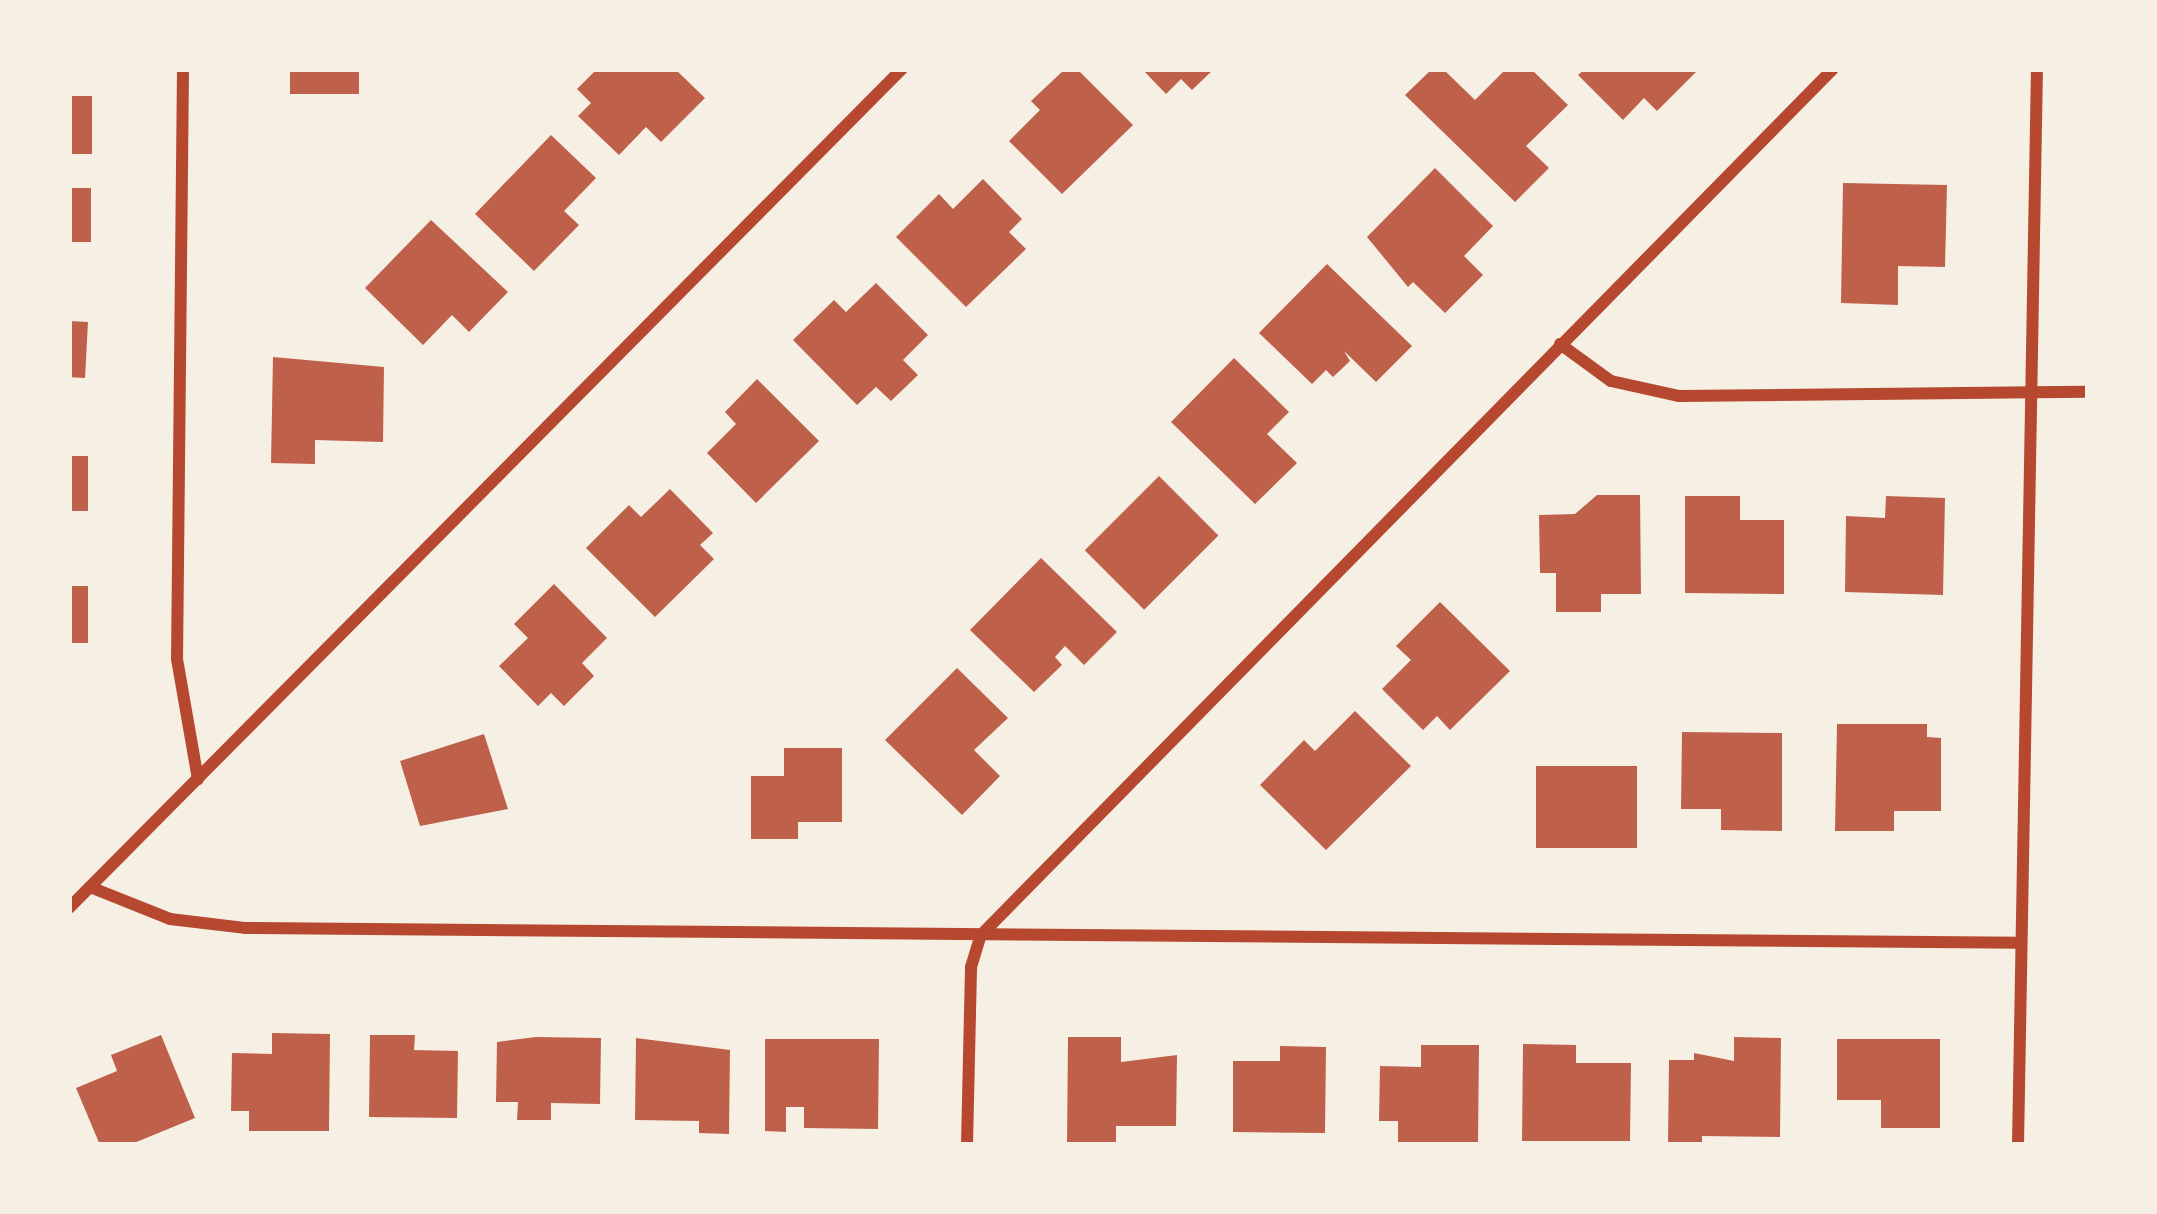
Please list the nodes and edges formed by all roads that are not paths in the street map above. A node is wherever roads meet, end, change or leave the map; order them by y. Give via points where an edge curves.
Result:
1 (183, 69) edge
2 (902, 69) edge
3 (1833, 69) edge
4 (2037, 69) edge
5 (1560, 344) junction
6 (2032, 392) junction
7 (2088, 392) edge
8 (198, 779) junction
9 (90, 886) junction
10 (69, 908) edge
11 (981, 935) junction
12 (2021, 943) junction
13 (967, 1145) edge
14 (2018, 1145) edge

1 - 8 street via 177,659
2 - 8 street
3 - 5 street
4 - 6 street
5 - 6 street via 1611,381 1664,395
5 - 11 street
6 - 7 street
6 - 12 street
8 - 9 street
9 - 10 street
9 - 11 street via 170,919 247,928
11 - 12 street
11 - 13 street via 971,967
12 - 14 street

